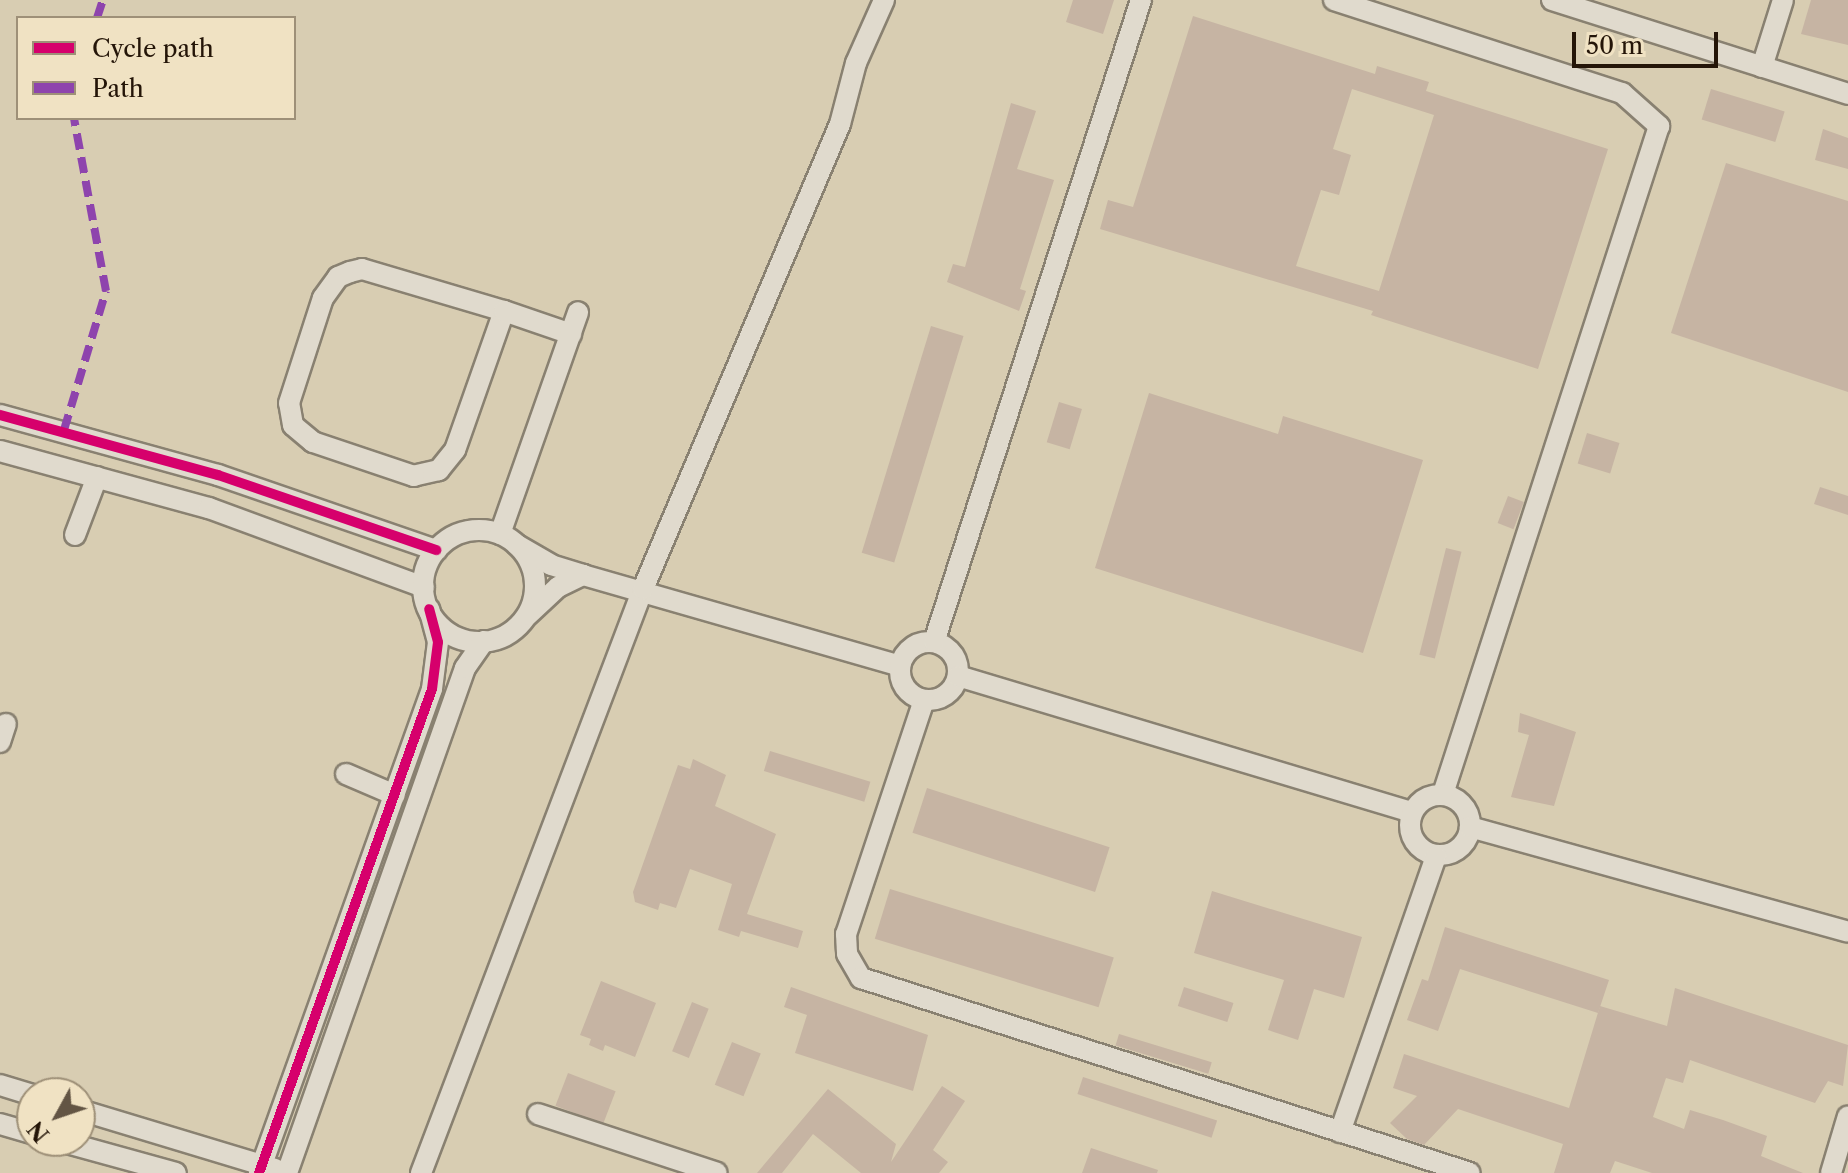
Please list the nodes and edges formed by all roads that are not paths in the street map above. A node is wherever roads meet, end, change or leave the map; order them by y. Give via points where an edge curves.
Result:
1 (884, 0) edge
2 (1141, 0) edge
3 (1334, 0) edge
4 (1783, 0) edge
5 (1563, 2) edge
6 (1762, 67) junction
7 (1848, 94) edge
8 (504, 311) junction
9 (578, 312) dead end
10 (571, 334) junction
11 (0, 415) edge
12 (0, 451) edge
13 (218, 475) junction
14 (97, 477) junction
15 (209, 508) junction
16 (75, 535) dead end
17 (508, 539) junction
18 (436, 550) junction
19 (583, 575) junction
20 (424, 587) junction
21 (643, 589) junction
22 (429, 609) junction
23 (525, 617) junction
24 (484, 641) junction
25 (934, 642) junction
26 (900, 666) junction
27 (958, 676) junction
28 (924, 700) junction
29 (346, 774) dead end
30 (1443, 794) junction
31 (395, 795) junction
32 (1411, 812) junction
33 (1470, 827) junction
34 (1436, 856) junction
35 (1848, 932) edge
36 (538, 1114) dead end
37 (96, 1115) edge
38 (1848, 1116) edge
39 (1340, 1132) junction
40 (96, 1151) edge
41 (260, 1169) edge
42 (176, 1173) edge
43 (287, 1173) edge
44 (421, 1173) edge
45 (717, 1173) edge
46 (1470, 1173) edge
47 (1831, 1173) edge

1 - 21 street via 856,63 840,124
2 - 25 street
3 - 30 street via 1622,93 1659,126
4 - 6 street
5 - 6 street
6 - 7 street
8 - 8 street via 362,269 338,277 323,298 289,403 293,425 313,442 414,476 439,470 455,450
8 - 10 street
9 - 10 street
10 - 17 street
11 - 13 street
12 - 14 street
13 - 15 street via 220,494
13 - 18 street
14 - 15 street
14 - 16 street
15 - 20 street
17 - 18 street via 461,533
17 - 19 street via 551,565
17 - 23 street via 535,579
18 - 20 street
19 - 21 street
19 - 23 street via 558,587
20 - 22 street
21 - 26 street
21 - 44 street
22 - 24 street via 454,635
22 - 31 street via 438,642 432,689
23 - 24 street via 511,632
24 - 43 street via 465,668
25 - 26 street via 909,650
25 - 27 street via 951,651
26 - 28 street via 903,684
27 - 28 street via 950,693
27 - 32 street
28 - 39 street via 846,934 847,954 861,978
29 - 31 street
30 - 32 street via 1424,798
30 - 33 street via 1460,802
31 - 41 street
32 - 34 street via 1409,831 1419,848
33 - 34 street via 1455,852
33 - 35 street
34 - 39 street
36 - 45 street
37 - 41 street
38 - 47 street
39 - 46 street
40 - 42 street
41 - 43 street

